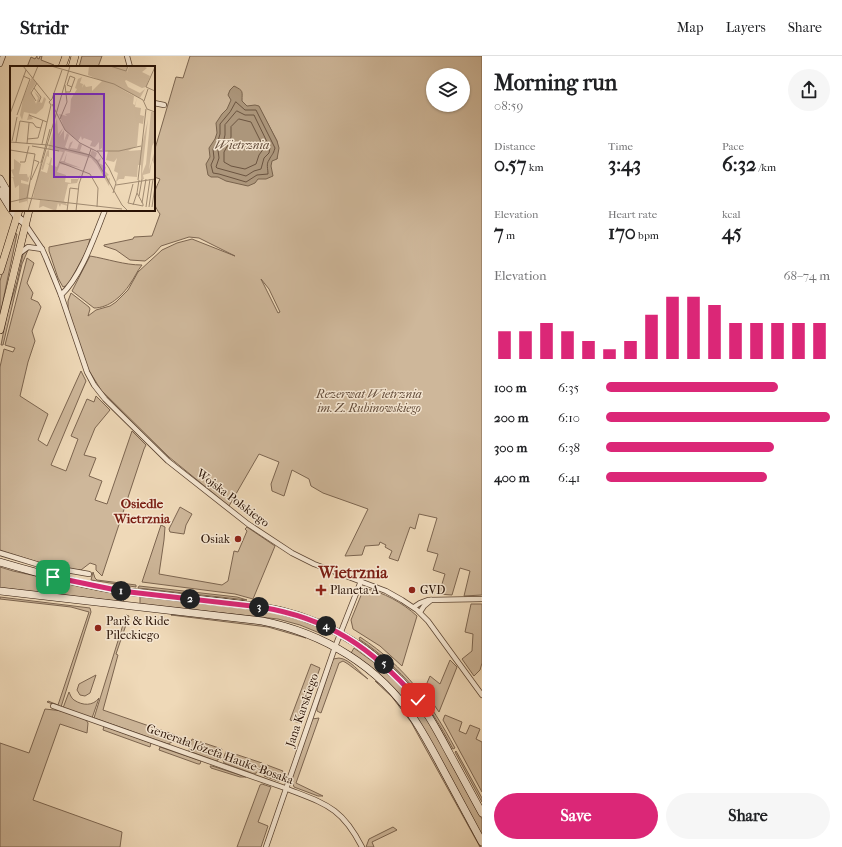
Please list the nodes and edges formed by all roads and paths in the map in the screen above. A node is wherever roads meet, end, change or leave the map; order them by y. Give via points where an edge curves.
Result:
1 (3, 56) edge
2 (66, 56) edge
3 (75, 56) edge
4 (127, 56) edge
5 (0, 64) edge
6 (62, 66) edge
7 (72, 66) edge
8 (130, 66) edge
9 (155, 103) edge
10 (164, 106) dead end
11 (0, 179) edge
12 (6, 191) edge
13 (16, 211) edge
14 (29, 211) edge
15 (105, 211) edge
16 (25, 223) junction
17 (42, 249) junction
18 (17, 258) junction
19 (0, 271) edge
20 (61, 295) junction
21 (0, 330) edge
22 (0, 553) edge
23 (0, 562) edge
24 (89, 574) dead end
25 (361, 581) junction
26 (0, 591) edge
27 (432, 599) junction
28 (482, 599) edge
29 (414, 607) junction
30 (420, 612) junction
31 (340, 634) junction
32 (335, 647) junction
33 (482, 695) edge
34 (53, 706) dead end
35 (285, 788) junction
36 (482, 813) edge
37 (482, 842) edge
38 (266, 847) edge
39 (362, 847) edge

1 - 5 street
2 - 6 main road
3 - 7 main road
4 - 8 street
9 - 10 street
11 - 12 main road, Wojska Polskiego
13 - 16 main road, Wojska Polskiego
13 - 19 main road
14 - 16 main road
15 - 20 street via 90,250 68,289
16 - 17 street, Wojska Polskiego
16 - 18 main road
17 - 18 street via 28,247
17 - 20 street, Wojska Polskiego
18 - 21 main road
20 - 25 street, Wojska Polskiego via 83,364 94,385 163,456 227,509 289,552
22 - 24 street via 42,566
23 - 31 main road via 85,585 275,609 310,620
25 - 29 street, Wojska Polskiego
25 - 31 street, Jana Karskiego
26 - 32 main road via 262,621 298,630
27 - 28 street
27 - 29 street via 424,600
27 - 30 street
29 - 30 street, Wojska Polskiego
30 - 33 street, Wojska Polskiego
31 - 32 street, Jana Karskiego
31 - 36 main road via 380,660 418,700 438,731
32 - 35 street, Jana Karskiego
32 - 37 main road via 374,674 404,705 424,736
34 - 35 street, Generała Józefa Hauke-Bosaka
35 - 38 street, Jana Karskiego
35 - 39 street, Generała Józefa Hauke-Bosaka via 332,808 350,827

